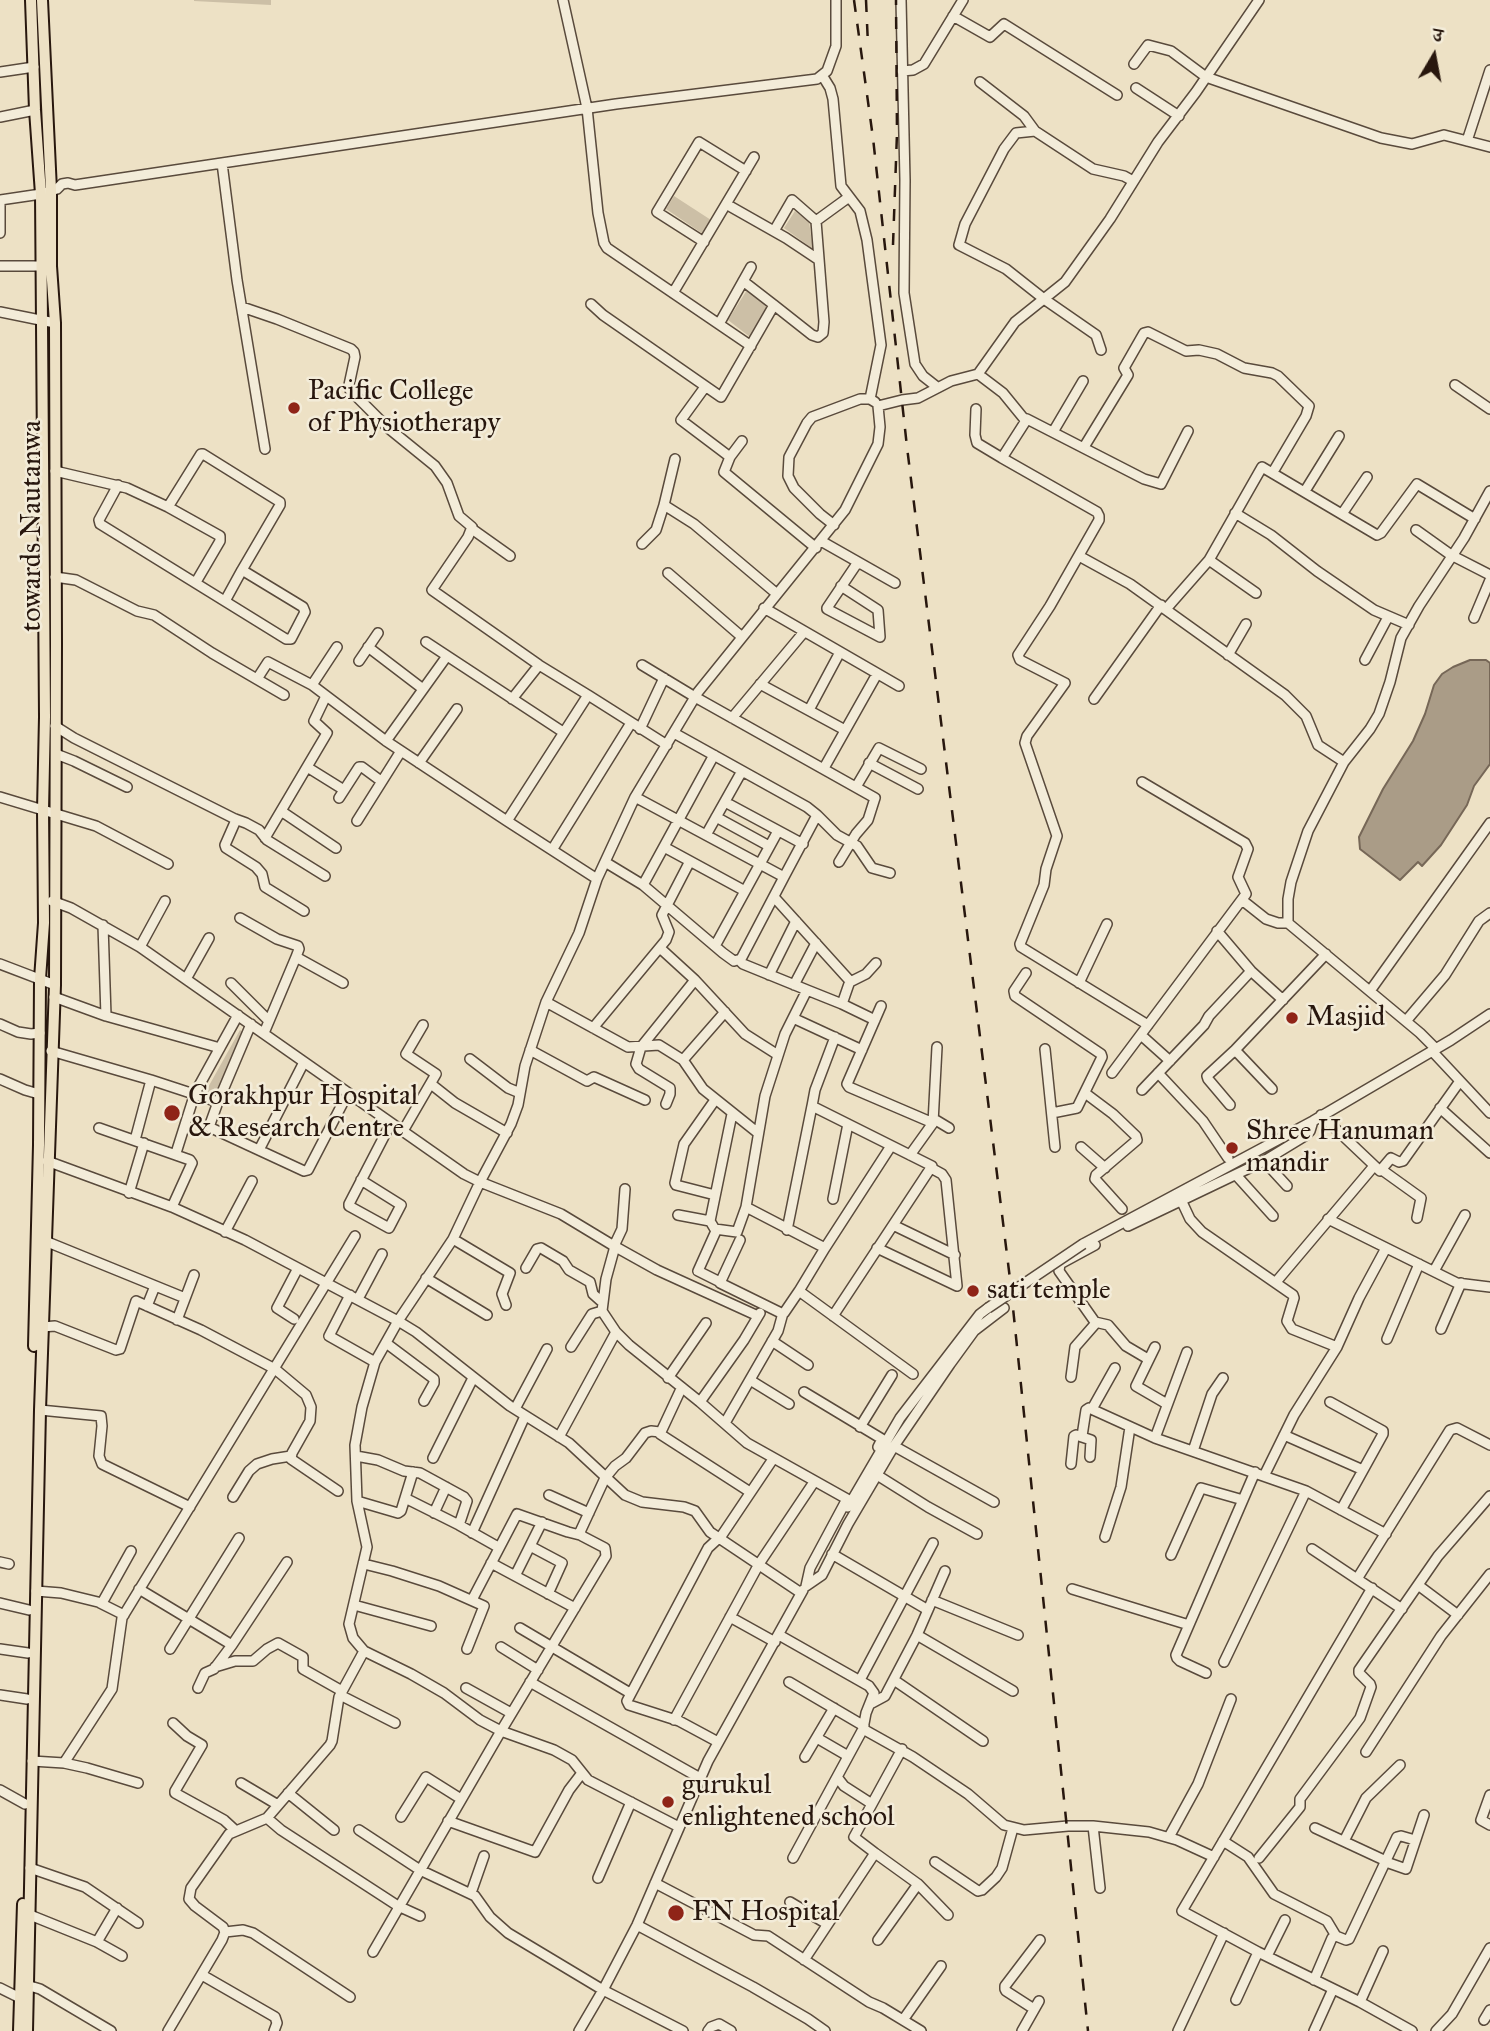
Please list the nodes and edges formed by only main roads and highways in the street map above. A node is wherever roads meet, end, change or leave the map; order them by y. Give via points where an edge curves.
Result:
1 (31, 0) edge
2 (42, 0) edge
3 (50, 191) junction
4 (47, 266) junction
5 (49, 901) junction
6 (25, 1984) junction
7 (19, 2031) edge
8 (27, 2031) edge

1 - 3 main road via 35,110
2 - 3 main road, towards Nautanwa
3 - 4 main road, towards Nautanwa
4 - 5 main road via 43,320 43,810
4 - 5 main road, towards Nautanwa via 55,323 56,754
5 - 6 main road via 40,979
5 - 6 main road, towards Nautanwa via 55,985
6 - 7 main road
6 - 8 main road

